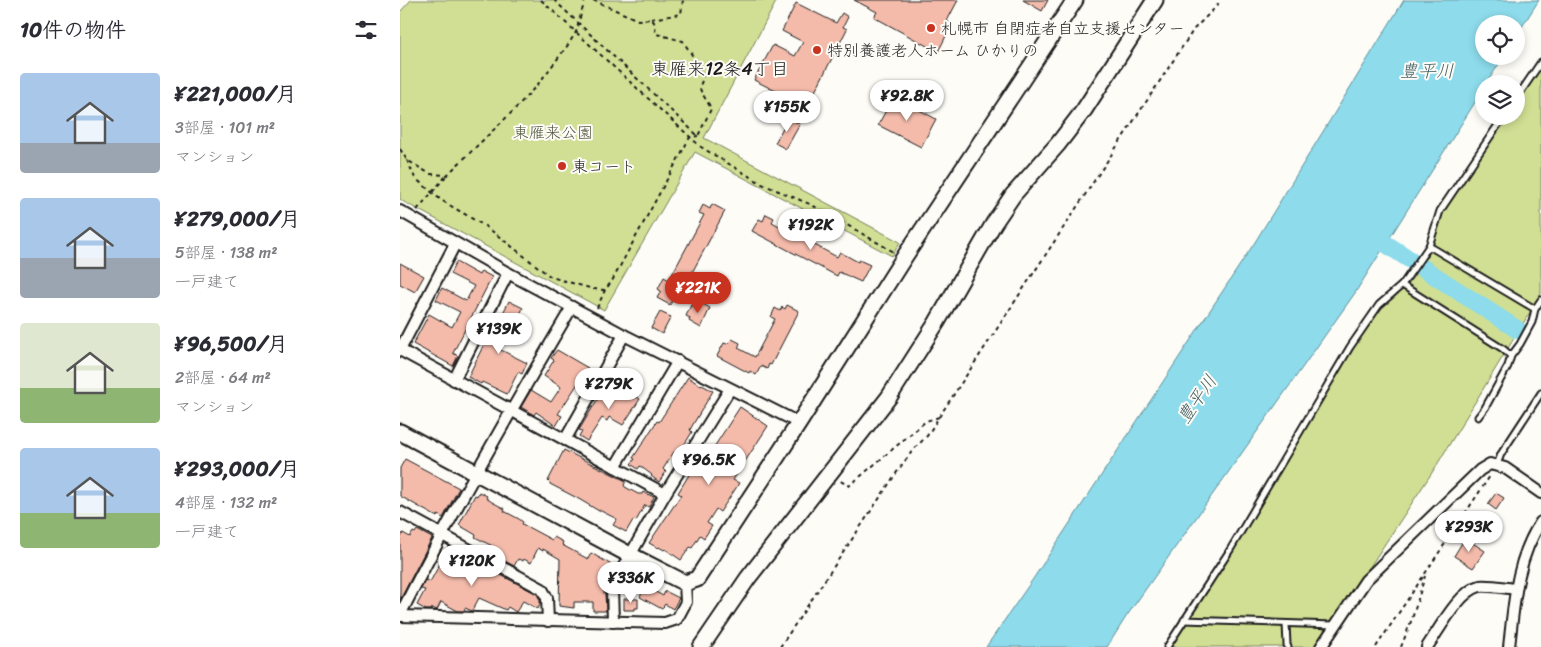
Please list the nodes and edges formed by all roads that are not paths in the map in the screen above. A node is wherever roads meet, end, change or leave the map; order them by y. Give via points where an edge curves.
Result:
1 (1075, 0) edge
2 (1155, 0) edge
3 (1541, 62) edge
4 (1525, 86) edge
5 (1498, 125) edge
6 (401, 214) edge
7 (455, 244) junction
8 (1428, 246) junction
9 (508, 273) junction
10 (1402, 285) junction
11 (1541, 300) edge
12 (572, 307) junction
13 (1535, 308) junction
14 (624, 335) junction
15 (400, 350) edge
16 (1511, 356) junction
17 (678, 361) junction
18 (454, 380) junction
19 (730, 389) junction
20 (1541, 393) edge
21 (510, 410) junction
22 (1478, 418) dead end
23 (799, 423) junction
24 (400, 432) edge
25 (565, 440) junction
26 (1497, 466) junction
27 (615, 467) junction
28 (476, 472) junction
29 (1541, 493) edge
30 (665, 494) junction
31 (401, 515) edge
32 (1541, 522) edge
33 (441, 534) junction
34 (630, 555) junction
35 (685, 583) junction
36 (1516, 589) junction
37 (400, 616) edge
38 (1184, 620) junction
39 (548, 621) junction
40 (613, 622) junction
41 (1286, 624) junction
42 (1335, 625) junction
43 (702, 647) edge
44 (1167, 647) edge
45 (1288, 647) edge
46 (1320, 647) edge
47 (1427, 647) edge
48 (1509, 647) edge

1 - 23 street
2 - 43 street via 1084,110 1013,195 889,397 748,578
3 - 4 lane
5 - 8 lane via 1440,211
6 - 7 street
7 - 9 street
7 - 15 street
8 - 10 lane
8 - 13 lane
9 - 12 street
9 - 18 street
10 - 16 lane
10 - 38 lane via 1379,305 1350,347 1230,550
11 - 13 lane
12 - 14 street
12 - 21 street
13 - 16 lane via 1532,322
14 - 17 street
14 - 25 street
15 - 18 street
16 - 22 lane
17 - 19 street
17 - 27 street
18 - 21 street
19 - 23 street
19 - 30 street
20 - 26 lane via 1501,454
21 - 25 street
21 - 28 street
23 - 35 street via 696,578
24 - 28 street
25 - 27 street
26 - 29 street via 1506,468
26 - 42 street via 1490,464 1480,470 1366,580
27 - 30 street
28 - 33 street
28 - 34 street
30 - 34 street
31 - 33 street
32 - 36 street via 1526,551
33 - 37 street
33 - 39 street via 542,589 547,598
34 - 35 street
34 - 40 street via 612,587
35 - 40 street via 686,602 676,619 665,623
36 - 47 street via 1480,586 1470,592 1458,600
36 - 48 street
37 - 39 street
38 - 41 lane
38 - 44 lane
39 - 40 street
41 - 42 lane
41 - 45 lane
42 - 46 street

